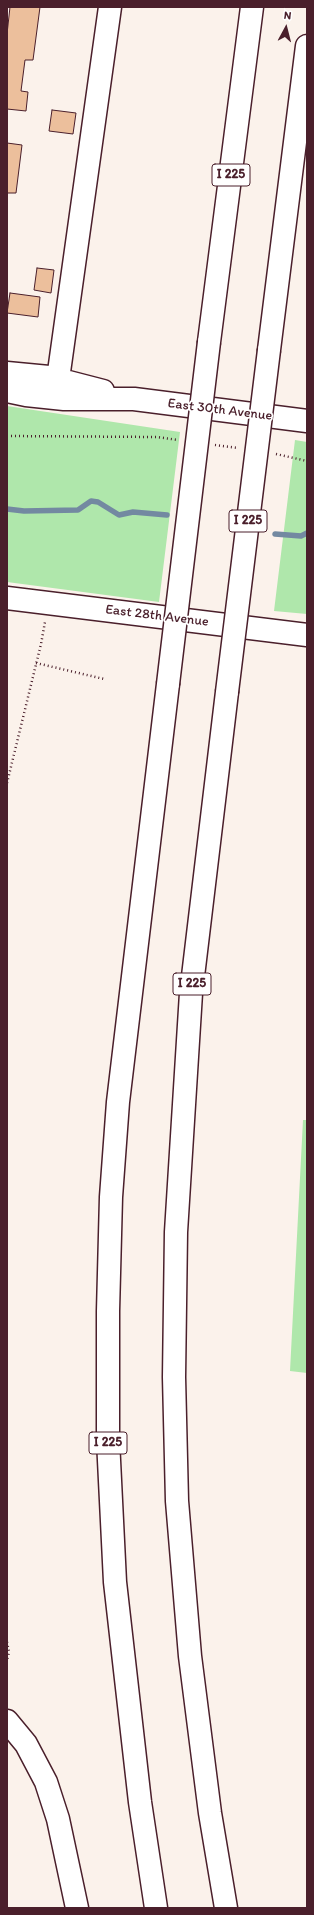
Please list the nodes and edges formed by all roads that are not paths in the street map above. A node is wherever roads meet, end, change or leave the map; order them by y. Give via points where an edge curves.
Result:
1 (110, 7) edge
2 (252, 7) edge
3 (307, 46) edge
4 (7, 372) edge
5 (58, 379) junction
6 (7, 391) edge
7 (134, 399) junction
8 (307, 421) edge
9 (7, 598) edge
10 (307, 635) edge
11 (7, 1721) edge
12 (77, 1908) edge
13 (156, 1908) edge
14 (226, 1908) edge

1 - 5 main road
2 - 13 main road, I 225, bridge via 118,1102 111,1197 107,1325 108,1456 115,1582 140,1802
3 - 14 main road, I 225, bridge via 190,1000 176,1217 174,1377 177,1508 187,1632 206,1782
4 - 5 main road, East 30th Avenue
5 - 7 main road, East 30th Avenue
6 - 7 main road, East 30th Avenue via 64,399
7 - 8 main road, East 30th Avenue
9 - 10 main road, East 28th Avenue
11 - 12 main road via 26,1744 46,1782 58,1819

